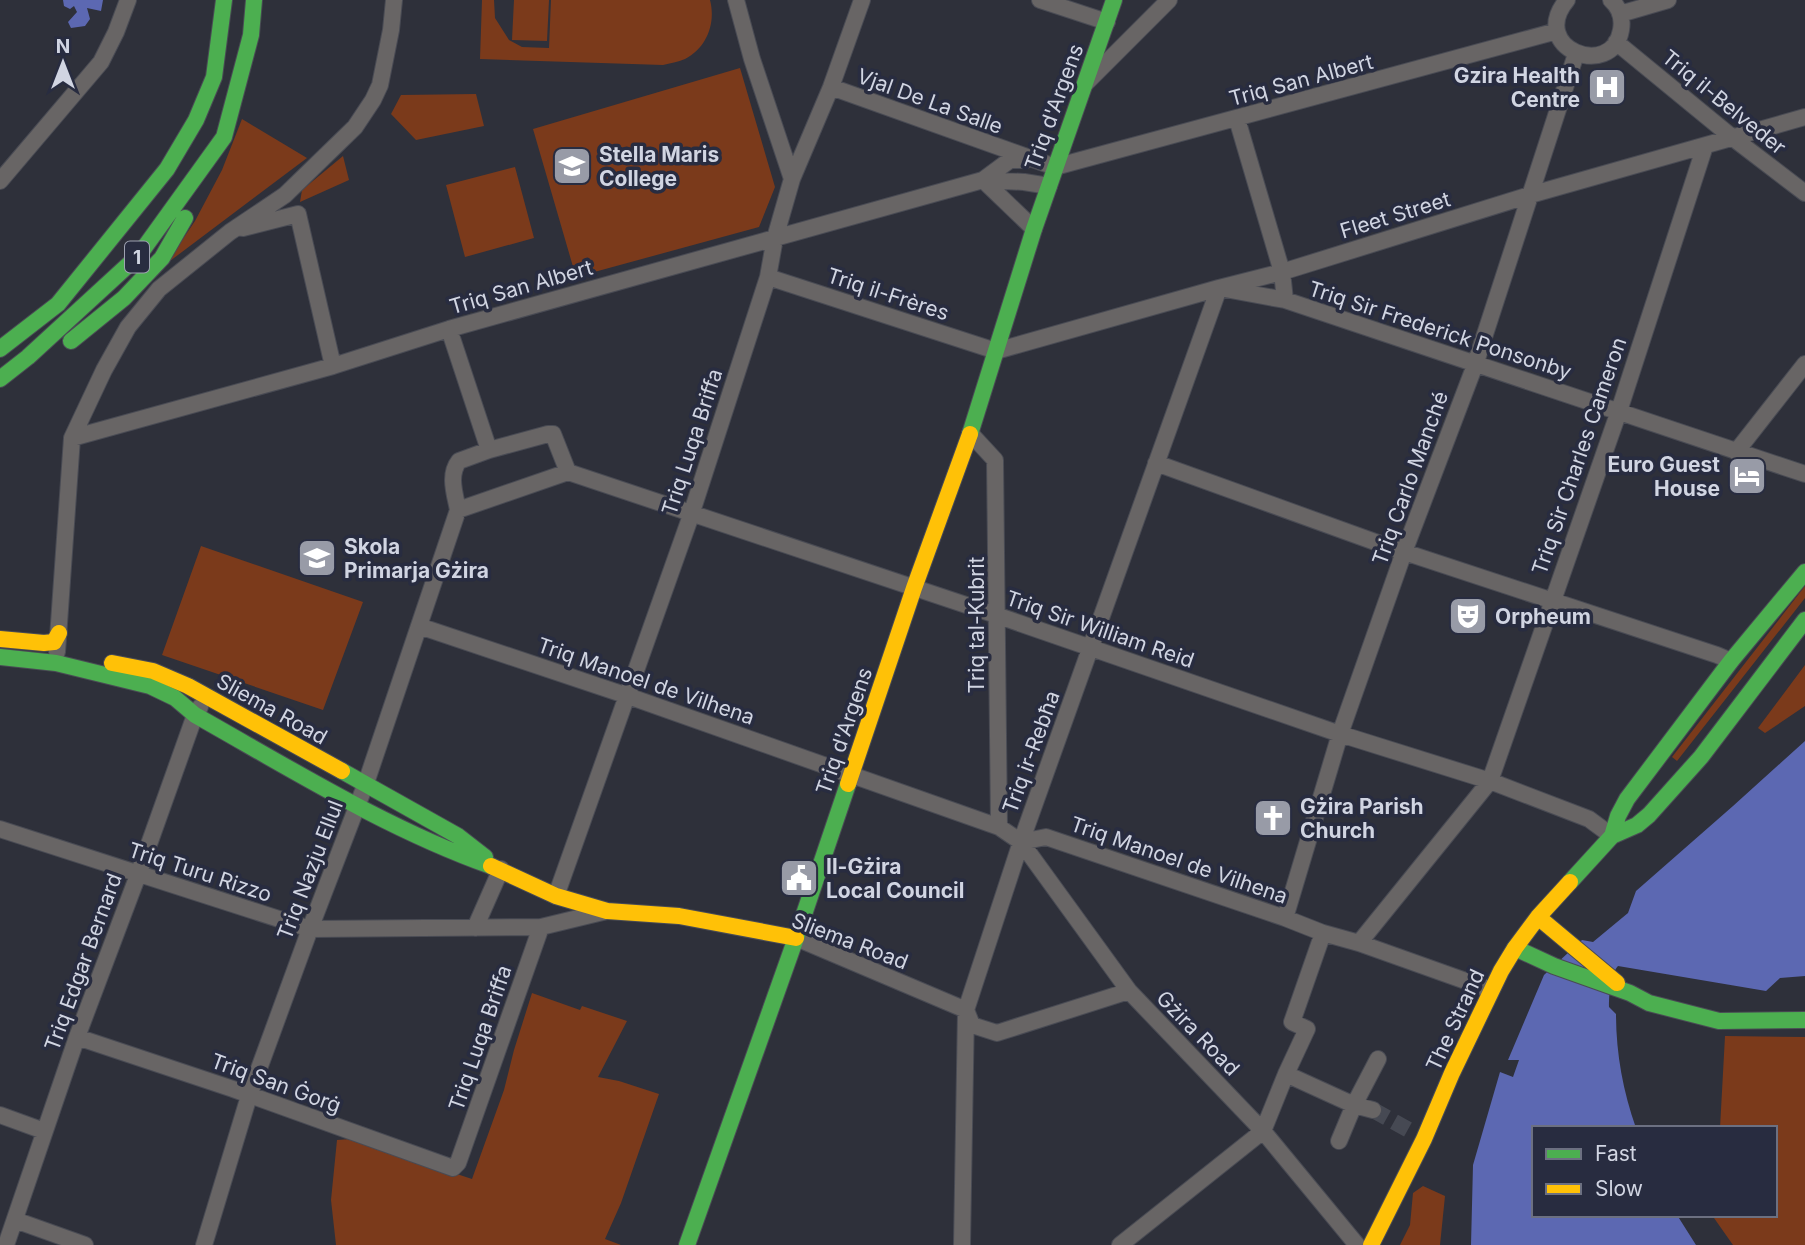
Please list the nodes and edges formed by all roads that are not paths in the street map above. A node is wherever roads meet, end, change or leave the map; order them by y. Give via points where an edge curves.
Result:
1 (128, 0) edge
2 (224, 0) edge
3 (254, 0) edge
4 (394, 0) edge
5 (736, 0) edge
6 (862, 0) edge
7 (1040, 0) edge
8 (1114, 0) edge
9 (1169, 0) edge
10 (1668, 0) edge
11 (1559, 2) edge
12 (1616, 7) edge
13 (1107, 22) junction
14 (1557, 31) junction
15 (1616, 42) junction
16 (1576, 54) junction
17 (1086, 84) junction
18 (831, 87) junction
19 (1805, 117) edge
20 (1237, 119) junction
21 (224, 137) junction
22 (1733, 138) junction
23 (1705, 146) junction
24 (1036, 161) junction
25 (1055, 167) junction
26 (792, 179) junction
27 (983, 180) junction
28 (0, 181) edge
29 (1049, 186) junction
30 (1805, 193) edge
31 (1530, 195) junction
32 (1034, 229) junction
33 (230, 232) junction
34 (112, 237) junction
35 (775, 238) junction
36 (1282, 272) junction
37 (768, 277) junction
38 (60, 279) dead end
39 (1219, 288) junction
40 (1285, 300) junction
41 (449, 329) junction
42 (0, 349) edge
43 (62, 349) dead end
44 (996, 351) junction
45 (1805, 364) edge
46 (1475, 365) junction
47 (333, 366) junction
48 (5, 385) edge
49 (1619, 411) junction
50 (970, 433) junction
51 (72, 438) junction
52 (489, 450) junction
53 (1736, 452) junction
54 (1157, 463) junction
55 (568, 472) junction
56 (1805, 474) edge
57 (458, 510) junction
58 (691, 514) junction
59 (1405, 552) junction
60 (1805, 572) edge
61 (914, 588) junction
62 (1552, 601) junction
63 (996, 615) junction
64 (1805, 620) edge
65 (419, 626) junction
66 (59, 633) junction
67 (0, 641) edge
68 (1091, 648) junction
69 (58, 652) junction
70 (0, 657) edge
71 (1731, 661) junction
72 (206, 696) junction
73 (628, 696) junction
74 (195, 715) junction
75 (1340, 734) junction
76 (851, 776) junction
77 (1490, 782) junction
78 (366, 783) junction
79 (357, 805) junction
80 (999, 827) junction
81 (0, 830) edge
82 (1612, 836) junction
83 (1021, 842) junction
84 (501, 869) junction
85 (138, 875) junction
86 (556, 896) junction
87 (607, 911) junction
88 (1538, 916) junction
89 (1285, 918) junction
90 (541, 927) junction
91 (475, 928) junction
92 (310, 929) junction
93 (1323, 933) junction
94 (796, 938) junction
95 (1359, 943) junction
96 (1515, 948) junction
97 (1491, 990) junction
98 (1129, 991) junction
99 (1630, 993) junction
100 (967, 1010) junction
101 (1805, 1020) edge
102 (77, 1037) junction
103 (1378, 1059) dead end
104 (1286, 1074) junction
105 (249, 1096) junction
106 (1353, 1105) junction
107 (1373, 1110) tunnel mouth
108 (0, 1115) edge
109 (1409, 1130) tunnel mouth
110 (44, 1131) junction
111 (1263, 1131) junction
112 (1424, 1139) junction
113 (1339, 1142) dead end
114 (458, 1163) joint
115 (15, 1220) junction
116 (6, 1245) edge
117 (85, 1245) edge
118 (204, 1245) edge
119 (687, 1245) edge
120 (962, 1245) edge
121 (1120, 1245) edge
122 (1357, 1245) edge
123 (1371, 1245) edge

1 - 28 street via 101,62
2 - 34 main road, 1 via 214,77 196,120 167,169
3 - 21 main road, 1 via 251,35
4 - 33 street via 380,85 355,127 285,195
5 - 26 street
6 - 18 street, Triq Luqa Briffa
7 - 13 street
8 - 13 main road, Triq d'Argens
9 - 17 street
10 - 12 street
11 - 14 street
12 - 15 street via 1622,29
13 - 17 main road, Triq d'Argens
14 - 16 street
14 - 20 street, Triq San Albert
15 - 16 street via 1598,55
15 - 22 street, Triq il-Belveder
16 - 31 street, Triq Carlo Manché
17 - 25 main road, Triq d'Argens
18 - 24 street, Vjal De La Salle
18 - 26 street, Triq Luqa Briffa
19 - 22 street, Fleet Street
20 - 25 street, Triq San Albert
20 - 36 street
21 - 43 main road via 208,179 162,258 124,298
21 - 48 main road, 1 via 139,256 35,361
22 - 23 street, Fleet Street
22 - 30 street, Triq il-Belveder
23 - 31 street, Fleet Street
23 - 49 street, Triq Sir Charles Cameron
24 - 25 street, Vjal De La Salle
24 - 27 street, Triq San Albert via 1010,160
25 - 29 main road, Triq d'Argens
26 - 35 street, Triq Luqa Briffa
27 - 29 street, Triq San Albert
27 - 32 street
27 - 35 street, Triq San Albert
29 - 32 main road, Triq d'Argens
31 - 36 street, Fleet Street
31 - 46 street, Triq Carlo Manché
32 - 44 main road, Triq d'Argens
33 - 47 street via 298,214
33 - 51 street via 159,289 128,327
34 - 38 main road
34 - 42 main road, 1 via 58,304
35 - 37 street, Triq Luqa Briffa
35 - 41 street, Triq San Albert
36 - 39 street, Fleet Street
36 - 40 street
37 - 44 street, Triq il-Frères
37 - 58 street, Triq Luqa Briffa
39 - 40 street, Triq Sir Frederick Ponsonby
39 - 44 street, Fleet Street
39 - 54 street, Triq ir-Rebħa
40 - 46 street, Triq Sir Frederick Ponsonby
41 - 47 street, Triq San Albert
41 - 52 street
44 - 50 main road, Triq d'Argens
45 - 53 street
46 - 49 street, Triq Sir Frederick Ponsonby
46 - 59 street, Triq Carlo Manché
47 - 51 street, Triq San Albert
49 - 53 street, Triq Sir Frederick Ponsonby
49 - 62 street, Triq Sir Charles Cameron
50 - 61 main road, Triq d'Argens
50 - 63 street, Triq tal-Kubrit via 995,460
51 - 66 street
52 - 55 street via 554,435
52 - 57 street via 456,464 453,477
53 - 56 street, Triq Sir Frederick Ponsonby
54 - 59 street
54 - 68 street, Triq ir-Rebħa
55 - 57 street
55 - 58 street, Triq Sir William Reid
57 - 65 street, Triq Nazju Ellul
58 - 61 street, Triq Sir William Reid
58 - 73 street, Triq Luqa Briffa
59 - 62 street
59 - 75 street, Triq Carlo Manché
60 - 71 main road, The Strand
61 - 63 street, Triq Sir William Reid
61 - 76 main road, Triq d'Argens
62 - 71 street
62 - 77 street, Triq Sir Charles Cameron
63 - 68 street, Triq Sir William Reid
63 - 80 street, Triq tal-Kubrit
64 - 82 main road, The Strand via 1692,767 1649,815
65 - 73 street, Triq Manoel de Vilhena
65 - 78 street, Triq Nazju Ellul
66 - 67 main road, Sliema Road via 54,642
66 - 69 street
67 - 69 main road, Sliema Road
68 - 75 street, Triq Sir William Reid
68 - 83 street, Triq ir-Rebħa
69 - 72 main road, Sliema Road via 153,671
70 - 74 main road, Sliema Road via 56,663 150,685
71 - 82 main road, The Strand via 1627,799
72 - 74 street, Triq Edgar Bernard
72 - 78 main road, Sliema Road
73 - 76 street, Triq Manoel de Vilhena
73 - 86 street, Triq Luqa Briffa
74 - 79 main road, Sliema Road
74 - 85 street, Triq Edgar Bernard
75 - 77 street, Triq Sir William Reid
75 - 89 street, Triq Carlo Manché
76 - 80 street, Triq Manoel de Vilhena
76 - 94 main road, Triq d'Argens
77 - 82 street, Triq Sir William Reid via 1589,819
77 - 95 street, Triq Sir Charles Cameron
78 - 79 street, Triq Nazju Ellul
78 - 84 main road, Sliema Road via 458,836
79 - 84 main road, Sliema Road via 453,852
79 - 92 street, Triq Nazju Ellul
80 - 83 street, Triq Manoel de Vilhena
81 - 85 street, Triq Turu Rizzo
82 - 88 main road, The Strand
83 - 89 street, Triq Manoel de Vilhena via 1046,837
83 - 98 street, Gżira Road
83 - 100 street, Triq ir-Rebħa
84 - 86 main road, Sliema Road
84 - 91 street
85 - 92 street, Triq Turu Rizzo
85 - 102 street, Triq Edgar Bernard
86 - 87 main road, Sliema Road
87 - 90 street, Triq Turu Rizzo
87 - 94 main road, Sliema Road via 679,916
88 - 96 main road, The Strand
88 - 99 main road
89 - 93 street, Triq Manoel de Vilhena
90 - 91 street, Triq Turu Rizzo
90 - 114 street, Triq Luqa Briffa
91 - 92 street, Triq Turu Rizzo
92 - 105 street, Triq Nazju Ellul
93 - 95 street, Triq Manoel de Vilhena
93 - 104 street via 1292,1022 1307,1029
94 - 100 street, Sliema Road
94 - 119 main road, Triq d'Argens
95 - 97 street, Triq Manoel de Vilhena
96 - 97 main road, The Strand
96 - 99 main road
97 - 112 main road, The Strand
98 - 100 street, Sliema Road via 997,1033 972,1025
98 - 111 street, Gżira Road
99 - 101 main road via 1649,1003 1719,1021
100 - 120 street, Triq ir-Rebħa
102 - 105 street, Triq San Ġorġ
102 - 110 street, Triq Edgar Bernard
103 - 106 street
104 - 106 street
104 - 111 street
105 - 114 street, Triq San Ġorġ via 453,1168
105 - 118 street, Triq Nazju Ellul
106 - 107 street
106 - 113 street
108 - 110 street
109 - 112 street
110 - 115 street, Triq Edgar Bernard
111 - 121 street
111 - 122 street, Gżira Road
112 - 123 main road, The Strand
115 - 116 street, Triq Edgar Bernard
115 - 117 street

